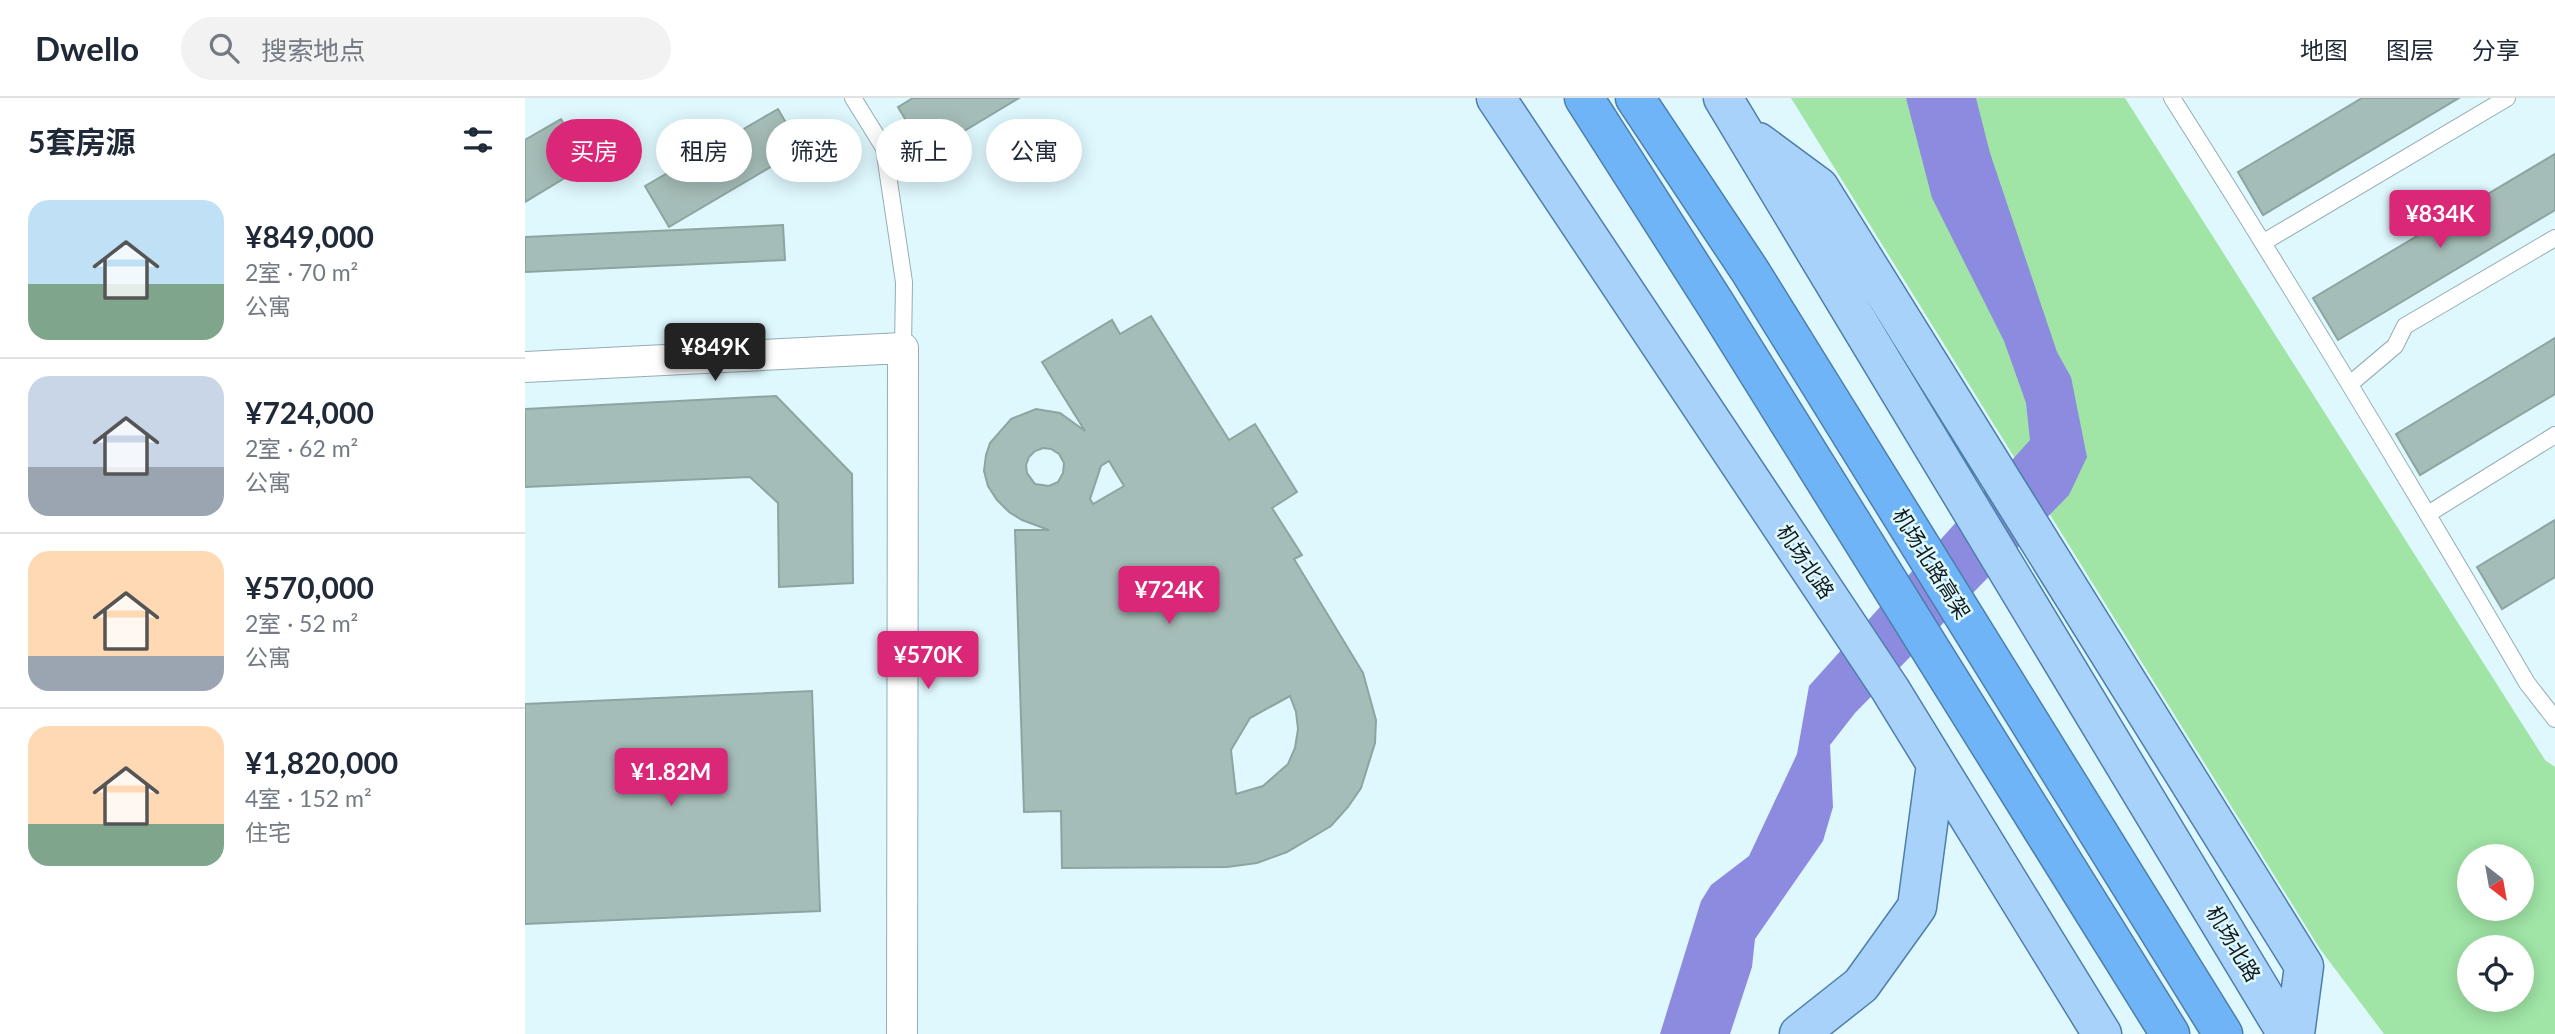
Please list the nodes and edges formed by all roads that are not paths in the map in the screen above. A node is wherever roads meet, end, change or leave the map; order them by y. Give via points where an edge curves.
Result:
1 (853, 98) edge
2 (1496, 98) edge
3 (1584, 98) edge
4 (1635, 98) edge
5 (1723, 98) edge
6 (2172, 98) edge
7 (2507, 98) edge
8 (1743, 132) junction
9 (2555, 237) edge
10 (2264, 242) junction
11 (903, 348) junction
12 (525, 367) edge
13 (2350, 384) junction
14 (2555, 435) edge
15 (2428, 514) junction
16 (2555, 719) edge
17 (1936, 764) junction
18 (902, 1034) edge
19 (1799, 1034) edge
20 (2102, 1034) edge
21 (2170, 1034) edge
22 (2223, 1034) edge
23 (2287, 1034) edge
24 (2295, 1034) edge

1 - 11 lane via 884,148 905,282
2 - 17 main road, 机场北路
3 - 21 highway
4 - 22 highway, 机场北路高架 via 1750,271
5 - 8 main road, 机场北路
6 - 10 lane
7 - 10 lane
8 - 23 main road, 机场北路
8 - 24 main road via 1819,187 2304,966
9 - 13 lane via 2405,326 2395,346
10 - 13 lane
11 - 12 street
11 - 18 street
13 - 15 lane
14 - 15 lane
15 - 16 lane via 2527,682
17 - 19 main road via 1917,907 1861,985
17 - 20 main road, 机场北路

